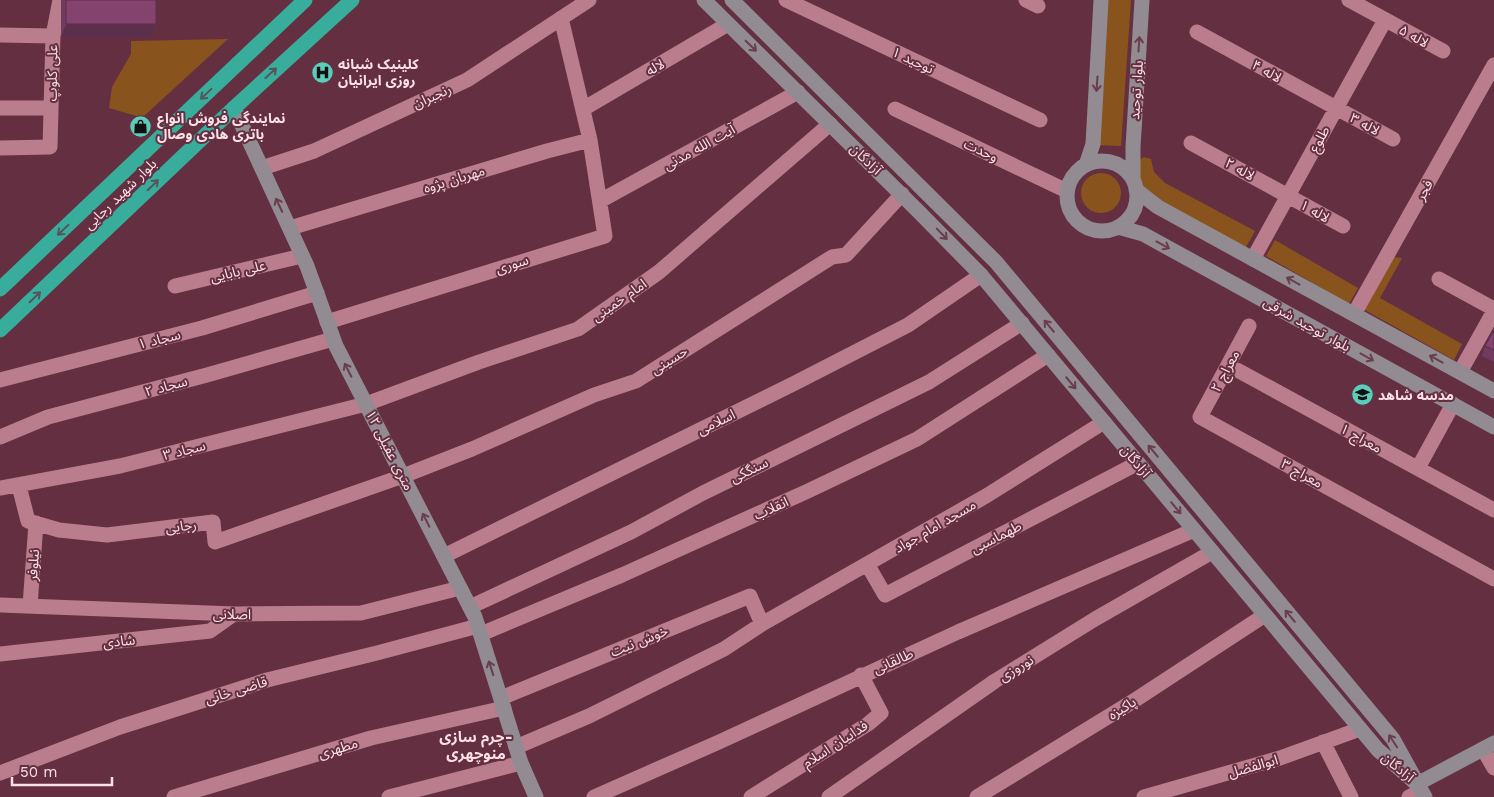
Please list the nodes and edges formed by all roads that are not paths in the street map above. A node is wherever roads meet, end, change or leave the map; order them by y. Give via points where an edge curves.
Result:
1 (60, 0) edge
2 (305, 0) edge
3 (352, 0) edge
4 (589, 0) edge
5 (704, 0) edge
6 (732, 0) edge
7 (786, 0) edge
8 (1101, 0) edge
9 (1142, 0) edge
10 (1349, 0) edge
11 (814, 6) edge
12 (561, 18) junction
13 (1385, 20) junction
14 (728, 24) junction
15 (1197, 32) dead end
16 (0, 36) edge
17 (53, 36) junction
18 (1443, 52) dead end
19 (1494, 65) edge
20 (798, 92) junction
21 (0, 108) edge
22 (51, 108) junction
23 (234, 108) junction
24 (895, 109) dead end
25 (1336, 109) junction
26 (583, 110) junction
27 (1040, 120) dead end
28 (830, 124) junction
29 (1393, 139) dead end
30 (590, 140) junction
31 (1191, 143) dead end
32 (0, 148) edge
33 (1086, 165) junction
34 (262, 168) junction
35 (1134, 185) junction
36 (1067, 191) junction
37 (902, 194) junction
38 (1288, 196) junction
39 (932, 198) junction
40 (600, 201) junction
41 (918, 211) junction
42 (1343, 226) dead end
43 (1118, 227) junction
44 (290, 228) junction
45 (302, 256) junction
46 (1253, 259) junction
47 (981, 275) junction
48 (1439, 278) dead end
49 (175, 286) dead end
50 (0, 289) edge
51 (317, 293) junction
52 (1494, 310) edge
53 (1354, 314) junction
54 (327, 322) junction
55 (1022, 323) junction
56 (0, 330) edge
57 (333, 339) junction
58 (1048, 355) junction
59 (1228, 365) junction
60 (1460, 372) junction
61 (0, 380) edge
62 (1494, 390) edge
63 (366, 404) junction
64 (1453, 404) junction
65 (1200, 416) junction
66 (1104, 422) junction
67 (1494, 427) edge
68 (0, 436) edge
69 (1138, 463) junction
70 (1418, 468) junction
71 (403, 476) junction
72 (19, 486) junction
73 (0, 488) edge
74 (1494, 510) edge
75 (36, 523) junction
76 (1194, 530) junction
77 (1212, 552) junction
78 (444, 556) junction
79 (867, 564) junction
80 (1494, 579) edge
81 (460, 588) junction
82 (0, 604) edge
83 (30, 606) junction
84 (470, 607) junction
85 (234, 614) junction
86 (1265, 615) junction
87 (762, 624) junction
88 (479, 630) junction
89 (0, 654) edge
90 (861, 675) junction
91 (502, 703) junction
92 (1360, 728) junction
93 (1323, 742) junction
94 (1489, 746) edge
95 (516, 747) junction
96 (521, 763) junction
97 (1494, 768) edge
98 (0, 773) edge
99 (1418, 792) edge
100 (174, 797) edge
101 (389, 797) edge
102 (536, 797) edge
103 (594, 797) edge
104 (751, 797) edge
105 (829, 797) edge
106 (977, 797) edge
107 (1144, 797) edge
108 (1351, 797) edge

1 - 17 street, علی کلوپ
2 -> 50 highway, بلوار شهید رجایی
23 -> 3 highway, بلوار شهید رجایی
4 - 12 street, رنجبران
5 - 14 street, آزادگان
6 - 39 street, آزادگان
7 - 11 street, توحید ۱
8 -> 33 street via 1093,144
35 -> 9 street, بلوار توحید via 1132,147
10 - 13 street, لاله ۵
11 - 27 street, توحید ۱
12 - 26 street
12 - 34 street, رنجبران via 467,80 314,151
13 - 18 street, لاله ۵
13 - 25 street, طلوع
14 -> 20 street, آزادگان
14 - 26 street, لاله
15 - 25 street, لاله ۴
16 - 17 street
17 - 22 street, علی کلوپ
19 - 53 street, فجر
20 - 28 street, آزادگان
20 - 40 street, آیت الله مدنی
21 - 22 street
22 - 32 street, علی کلوپ via 50,147
23 - 34 street, ۱۲ متری عقیلی
56 -> 23 highway, بلوار شهید رجایی
24 - 36 street, وحدت
25 - 29 street, لاله ۳
25 - 38 street, طلوع
26 - 30 street
28 - 37 street, آزادگان
28 - 63 street, امام خمینی via 659,272 578,329
30 - 40 street, سوری
30 - 44 street, مهربان پژوه via 547,150
31 - 38 street, لاله ۲
33 - 35 street via 1107,162 1117,165 1126,171
33 - 36 street via 1070,180
44 -> 34 street, ۱۲ متری عقیلی
35 - 43 street via 1136,201 1133,212
35 - 46 street via 1158,207
36 - 43 street via 1067,202 1077,221 1097,230
37 - 41 street, آزادگان
37 - 71 street, حسینی via 846,255 832,257 636,381
38 - 42 street, لاله ۱
38 - 46 street, طلوع
39 - 41 street
99 -> 39 street, آزادگان via 1393,739 996,262
40 - 54 street, سوری via 605,236
41 -> 47 street, آزادگان
43 -> 64 street, بلوار توحید شرقی via 1143,234
44 - 45 street, ۱۲ متری عقیلی
45 - 49 street, علی بابایی
45 - 51 street, ۱۲ متری عقیلی
53 -> 46 street
47 - 55 street, آزادگان
47 - 78 street, اسلامی via 908,325
48 - 52 street
51 - 54 street, ۱۲ متری عقیلی
51 - 61 street, سجاد ۱ via 202,328
52 - 60 street
60 -> 53 street
54 - 57 street, ۱۲ متری عقیلی
55 - 58 street, آزادگان
55 - 84 street, سنگکی via 929,382 631,532
63 -> 57 street, ۱۲ متری عقیلی
57 - 68 street, سجاد ۲ via 48,417
58 -> 66 street, آزادگان
58 - 88 street, انقلاب via 917,439 622,575
59 - 65 street
59 - 65 street, معراج ۲ via 1249,326
59 - 70 street, معراج ۱
60 - 62 street
63 - 71 street, ۱۲ متری عقیلی
63 - 72 street, سجاد ۳ via 120,466
64 - 67 street, بلوار توحید شرقی
64 - 70 street
65 - 80 street, معراج ۳
66 - 69 street, آزادگان
66 - 79 street, مسجد امام جواد via 986,496
69 -> 76 street, آزادگان
69 - 79 street, طهماسبی via 885,595
70 - 74 street, معراج ۱
71 - 75 street, رجایی via 214,542 213,522 107,535 60,530
78 -> 71 street, ۱۲ متری عقیلی
72 - 73 street, سجاد ۳
72 - 75 street via 28,521
75 - 83 street, نیلوفر
76 - 77 street, آزادگان
76 - 90 street, طالقانی
77 - 86 street, آزادگان
77 - 105 street, نوروزی via 994,681
78 - 81 street, ۱۲ متری عقیلی
79 - 87 street, مسجد امام جواد
81 - 84 street, ۱۲ متری عقیلی
81 - 85 street, اصلانی via 361,613
82 - 83 street, اصلانی
83 - 85 street, اصلانی
84 - 88 street, ۱۲ متری عقیلی
85 - 89 street, شادی via 210,631
86 - 92 street, آزادگان
86 - 106 street, پاکیزه
87 - 91 street, خوش نیت via 750,596
87 - 95 street, مسجد امام جواد via 724,649 589,716
91 -> 88 street, ۱۲ متری عقیلی
88 - 98 street, قاضی خانی via 267,680 120,727
90 - 103 street, طالقانی
90 - 104 street, فداییان اسلام via 881,713
91 - 95 street, ۱۲ متری عقیلی
91 - 100 street, مطهری
92 - 93 street, ابوالفضل
92 - 99 street, آزادگان
93 - 107 street, ابوالفضل via 1280,758
93 - 108 street
94 - 97 street
94 - 99 street
95 - 96 street, ۱۲ متری عقیلی
96 - 101 street
96 - 102 street, ۱۲ متری عقیلی

